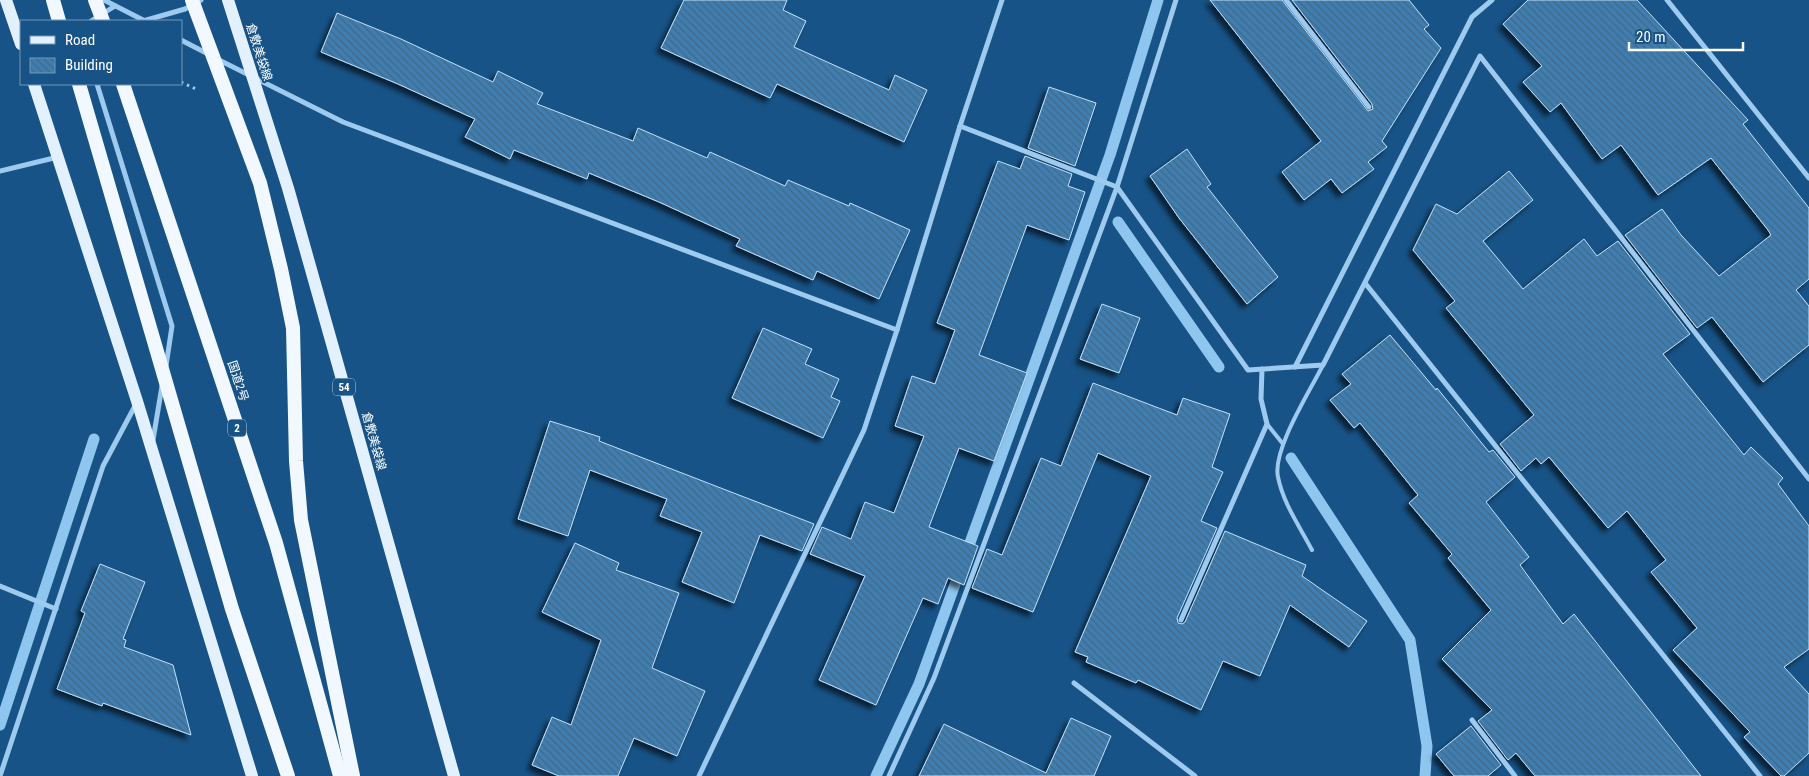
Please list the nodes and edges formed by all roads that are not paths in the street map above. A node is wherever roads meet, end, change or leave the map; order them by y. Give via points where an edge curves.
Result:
1 (6, 0) edge
2 (52, 0) edge
3 (96, 0) edge
4 (104, 0) edge
5 (192, 0) edge
6 (201, 0) edge
7 (228, 0) edge
8 (1002, 0) edge
9 (1176, 0) edge
10 (1286, 0) edge
11 (1492, 0) edge
12 (1667, 0) edge
13 (115, 6) junction
14 (59, 20) edge
15 (93, 20) edge
16 (102, 20) edge
17 (142, 20) edge
18 (147, 20) edge
19 (20, 41) edge
20 (182, 41) edge
21 (253, 77) junction
22 (34, 85) edge
23 (78, 85) edge
24 (98, 85) edge
25 (123, 85) edge
26 (1369, 107) dead end
27 (960, 126) junction
28 (58, 157) junction
29 (0, 171) edge
30 (1809, 178) edge
31 (1117, 187) junction
32 (1365, 283) junction
33 (897, 330) junction
34 (1322, 365) junction
35 (1296, 367) junction
36 (1262, 369) junction
37 (137, 401) junction
38 (1267, 424) junction
39 (1283, 444) junction
40 (152, 450) junction
41 (1809, 479) edge
42 (1312, 550) dead end
43 (0, 586) edge
44 (56, 609) junction
45 (1181, 620) dead end
46 (1074, 683) dead end
47 (1472, 720) dead end
48 (0, 776) edge
49 (252, 776) edge
50 (288, 776) edge
51 (340, 776) edge
52 (353, 776) edge
53 (454, 776) edge
54 (700, 776) edge
55 (889, 776) edge
56 (1195, 776) edge
57 (1515, 776) edge
58 (1760, 776) edge

1 - 19 main road
2 - 14 highway
3 - 16 highway, bridge
4 - 13 street
5 - 52 highway, bridge via 260,182 281,269 293,328 296,461 301,520
6 - 18 street
7 - 21 main road, 倉敷美袋線 / 54
8 - 27 street
9 - 31 street
10 - 26 street
11 - 35 street via 1472,16
12 - 30 street
13 - 15 street
13 - 17 street
20 - 21 street
21 - 33 street via 343,122
21 - 53 main road, 倉敷美袋線 / 54 via 288,188
22 - 28 main road
23 - 50 highway, bridge via 232,609
24 - 40 street via 172,326
25 - 51 highway, 国道2号 / 2 via 276,543
27 - 31 street
27 - 33 street
28 - 29 street
28 - 37 main road
31 - 36 street via 1248,370
31 - 55 street via 934,678
32 - 34 street
32 - 41 street via 1480,56
32 - 58 street
33 - 54 street via 864,430
34 - 35 street
34 - 39 lane
35 - 36 street
36 - 38 street via 1261,399
37 - 40 main road
37 - 44 street via 103,466
38 - 39 lane
38 - 45 street
39 - 42 lane via 1278,455 1278,477
40 - 49 main road
43 - 44 street
44 - 48 street
46 - 56 street
47 - 57 street

